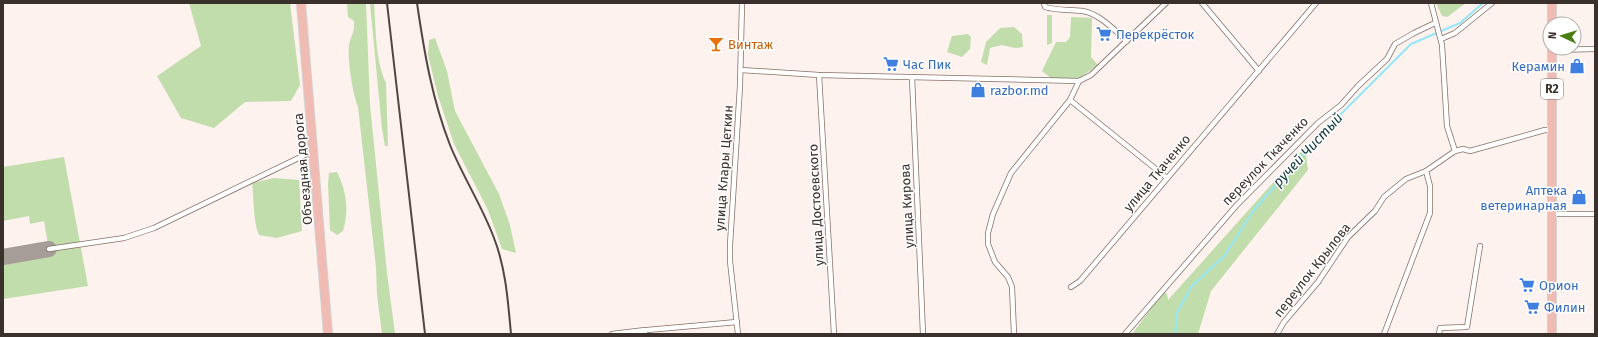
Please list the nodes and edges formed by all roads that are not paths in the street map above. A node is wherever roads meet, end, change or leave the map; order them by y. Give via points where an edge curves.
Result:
1 (301, 3) edge
2 (742, 3) edge
3 (1044, 3) edge
4 (1166, 3) edge
5 (1202, 3) edge
6 (1316, 3) edge
7 (1432, 3) edge
8 (1492, 3) edge
9 (1552, 3) edge
10 (1552, 16) edge
11 (1436, 24) junction
12 (1441, 37) junction
13 (1128, 41) junction
14 (1582, 49) edge
15 (1595, 49) edge
16 (1552, 56) edge
17 (741, 70) junction
18 (1259, 71) junction
19 (819, 75) junction
20 (912, 77) junction
21 (1079, 81) junction
22 (1070, 100) junction
23 (1552, 130) junction
24 (313, 151) junction
25 (1455, 151) junction
26 (1426, 171) junction
27 (1167, 178) junction
28 (1552, 214) junction
29 (1595, 214) edge
30 (1480, 246) dead end
31 (49, 249) dead end
32 (1071, 287) dead end
33 (737, 322) junction
34 (647, 330) junction
35 (328, 334) edge
36 (612, 334) edge
37 (641, 334) edge
38 (738, 334) edge
39 (834, 334) edge
40 (923, 334) edge
41 (1014, 334) edge
42 (1125, 334) edge
43 (1278, 334) edge
44 (1384, 334) edge
45 (1439, 334) edge
46 (1552, 334) edge

1 - 24 main road, Объездная дорога
2 - 17 street, улица Клары Цеткин
3 - 13 street via 1045,7 1054,10 1084,11 1094,15
4 - 13 street
5 - 18 street
6 - 18 street, улица Ткаченко
7 - 11 street
8 - 12 street via 1455,33
9 - 10 main road
11 - 12 street
11 - 42 street, переулок Ткаченко via 1395,44 1387,59 1341,105 1318,123 1236,206
12 - 25 street via 1447,126
13 - 21 street via 1092,75
14 - 15 street
16 - 23 main road, R2
17 - 19 street
17 - 33 street, улица Клары Цеткин via 730,245
18 - 27 street, улица Ткаченко
19 - 20 street
19 - 39 street, улица Достоевского
20 - 21 street
20 - 40 street, улица Кирова
21 - 22 street
22 - 27 street
22 - 41 street via 1011,173 993,214 988,233 991,254 1012,287
23 - 25 street via 1470,151
23 - 28 main road, R2
24 - 31 street via 154,228 124,238
24 - 35 main road, Объездная дорога
25 - 26 street, переулок Крылова
26 - 43 street, переулок Крылова via 1406,179 1384,197 1375,211 1348,237 1318,282 1284,322
26 - 44 street via 1430,186 1430,213
27 - 32 street, улица Ткаченко via 1080,281
28 - 29 street
28 - 46 main road, R2
30 - 45 street via 1467,327 1440,328
33 - 34 street
33 - 38 street, улица Клары Цеткин
34 - 36 street
34 - 37 street

